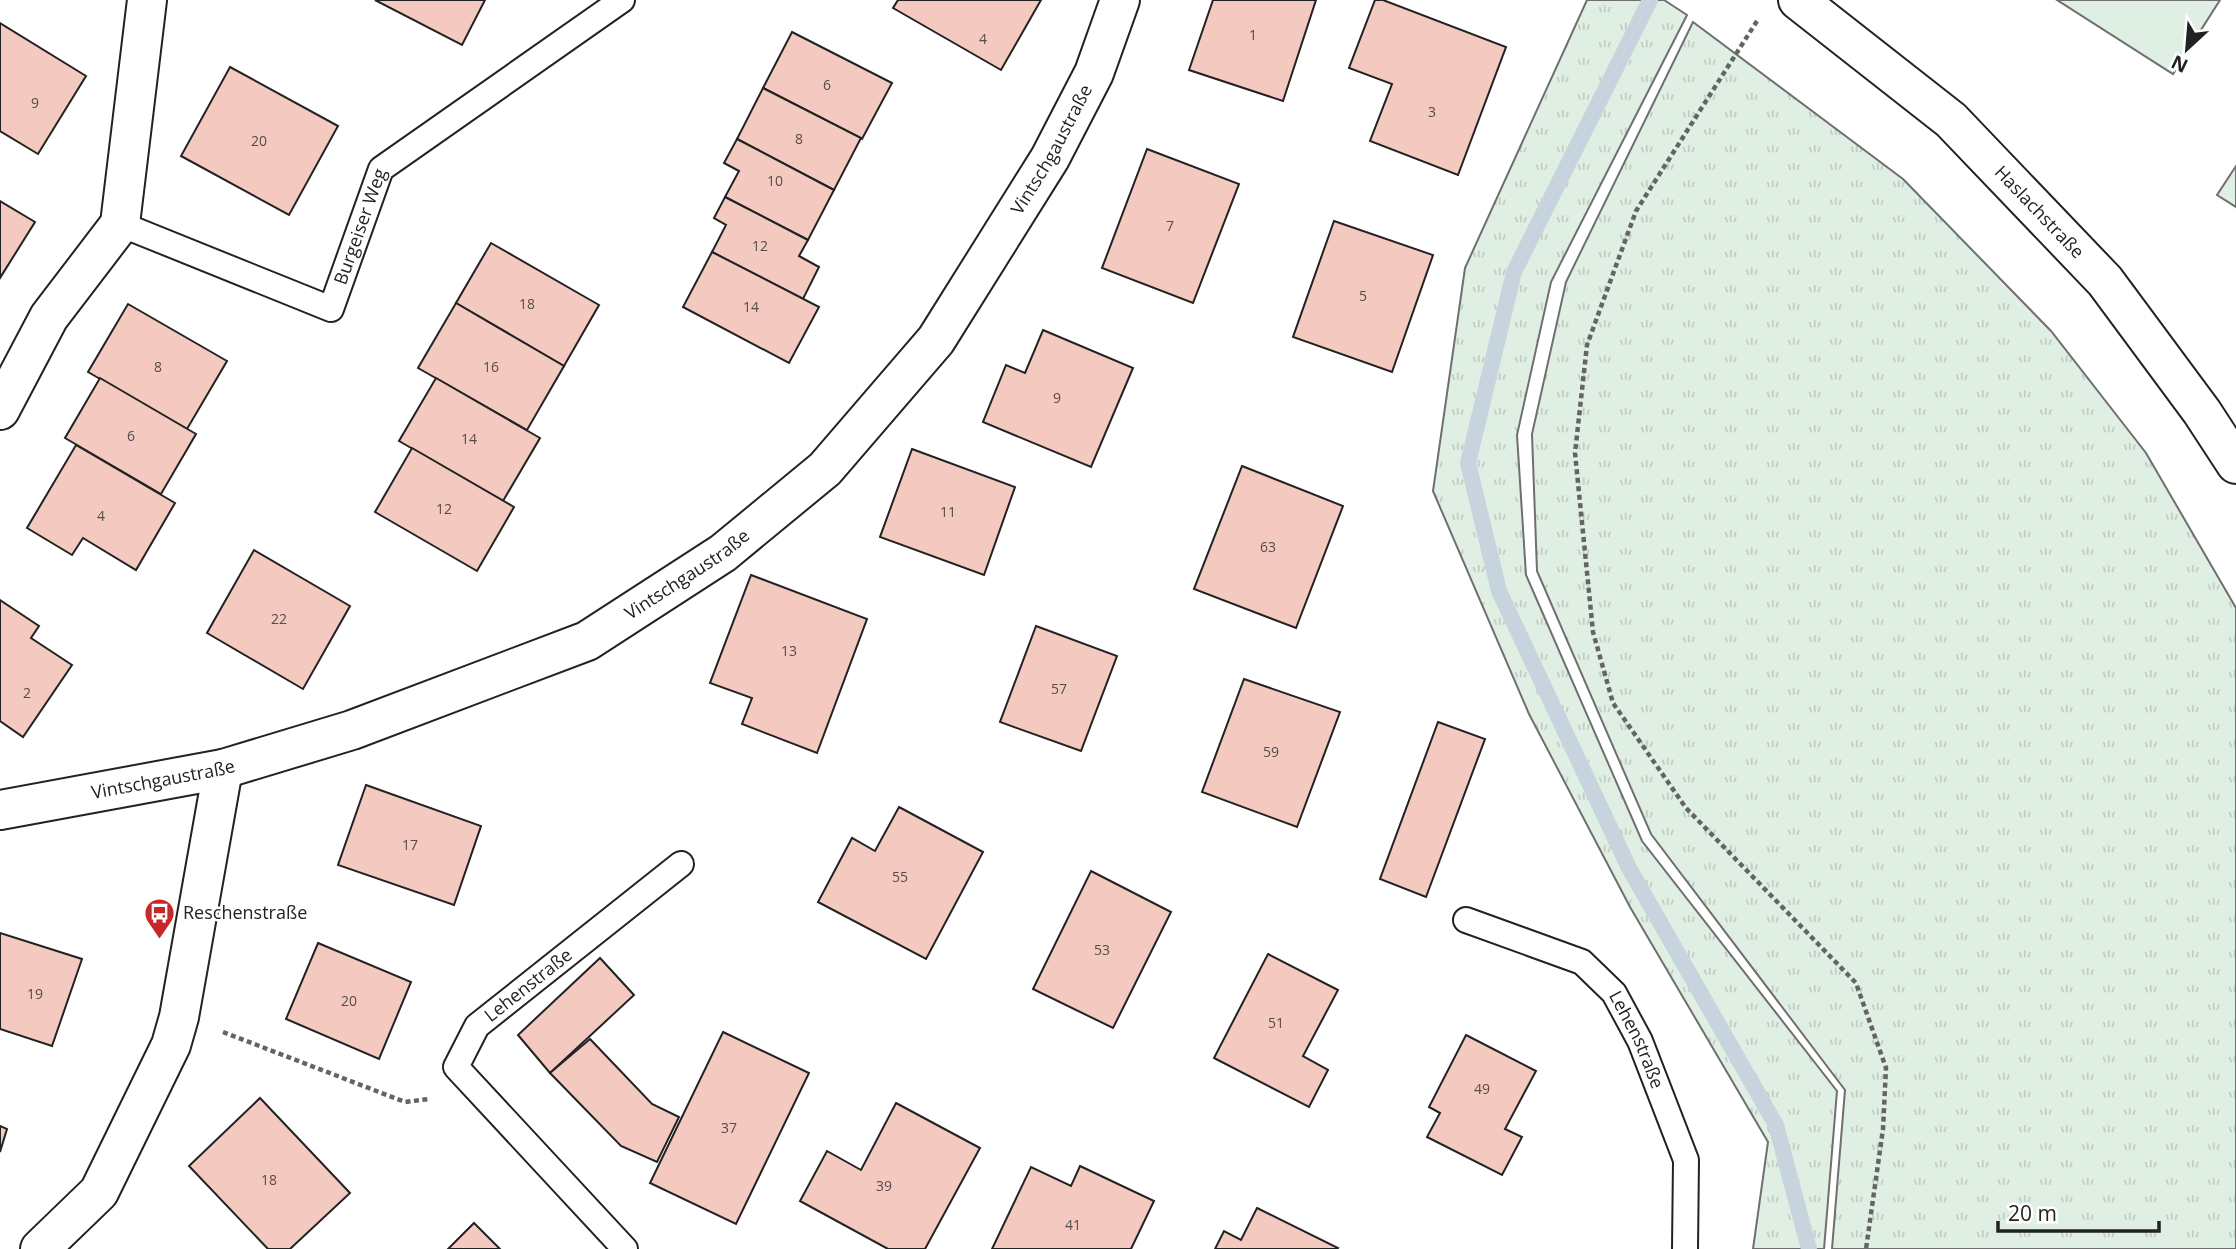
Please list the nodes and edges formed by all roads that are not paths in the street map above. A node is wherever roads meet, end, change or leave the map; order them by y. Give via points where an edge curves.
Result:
1 (147, 0) edge
2 (622, 0) edge
3 (1120, 0) edge
4 (1780, 6) edge
5 (120, 224) junction
6 (0, 410) edge
7 (2236, 464) edge
8 (223, 769) junction
9 (0, 810) edge
10 (681, 864) dead end
11 (1466, 920) dead end
12 (40, 1249) edge
13 (625, 1249) edge
14 (1685, 1249) edge

1 - 5 street
2 - 5 lane, Burgeiser Weg via 380,169 331,309
3 - 8 street, Vintschgaustraße via 1094,72 1050,158 944,329 825,469 723,553 587,641 352,730
4 - 7 street, Haslachstraße via 1951,120 2105,281
5 - 6 street via 49,317
8 - 9 street, Vintschgaustraße
8 - 12 street via 171,1045 99,1192
10 - 13 lane, Lehenstraße via 477,1026 456,1067
11 - 14 lane, Lehenstraße via 1582,962 1614,993 1640,1041 1686,1160

